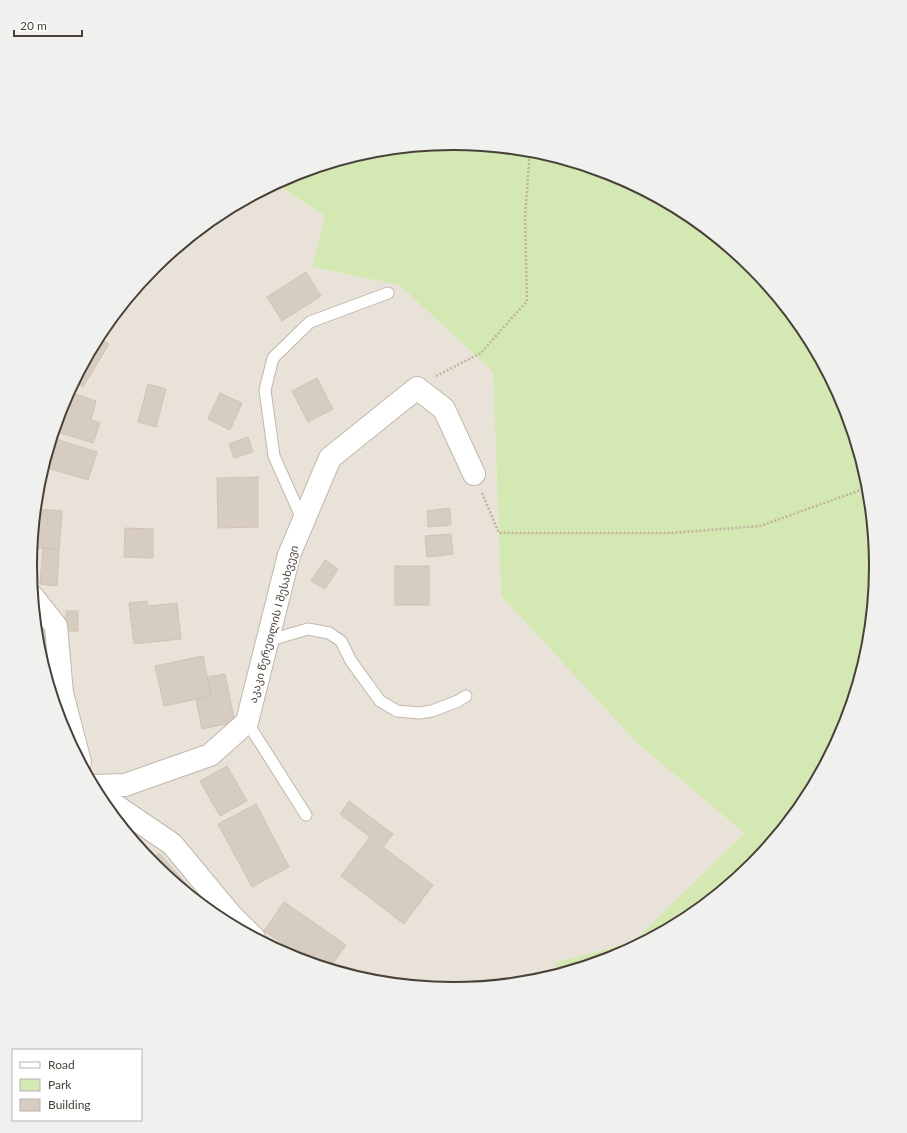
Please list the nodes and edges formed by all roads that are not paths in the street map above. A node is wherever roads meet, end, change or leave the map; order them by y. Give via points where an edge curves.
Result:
1 (388, 293) dead end
2 (474, 474) road end
3 (303, 522) junction
4 (39, 605) edge
5 (267, 641) junction
6 (466, 696) dead end
7 (247, 722) junction
8 (73, 735) edge
9 (100, 786) edge
10 (110, 802) edge
11 (306, 815) dead end
12 (224, 914) edge

1 - 3 lane via 310,322 273,358 265,390 274,456
2 - 3 street, აკაკი წერეთლის I შესახვევი via 444,409 417,388 330,458
3 - 5 street, აკაკი წერეთლის I შესახვევი via 289,555
4 - 8 street via 56,626 62,693
5 - 6 lane via 308,629 329,633 341,641 351,661 380,701 397,711 432,711
5 - 7 street, აკაკი წერეთლის I შესახვევი
7 - 9 street via 210,755 125,785
7 - 11 lane
10 - 12 street via 172,844

